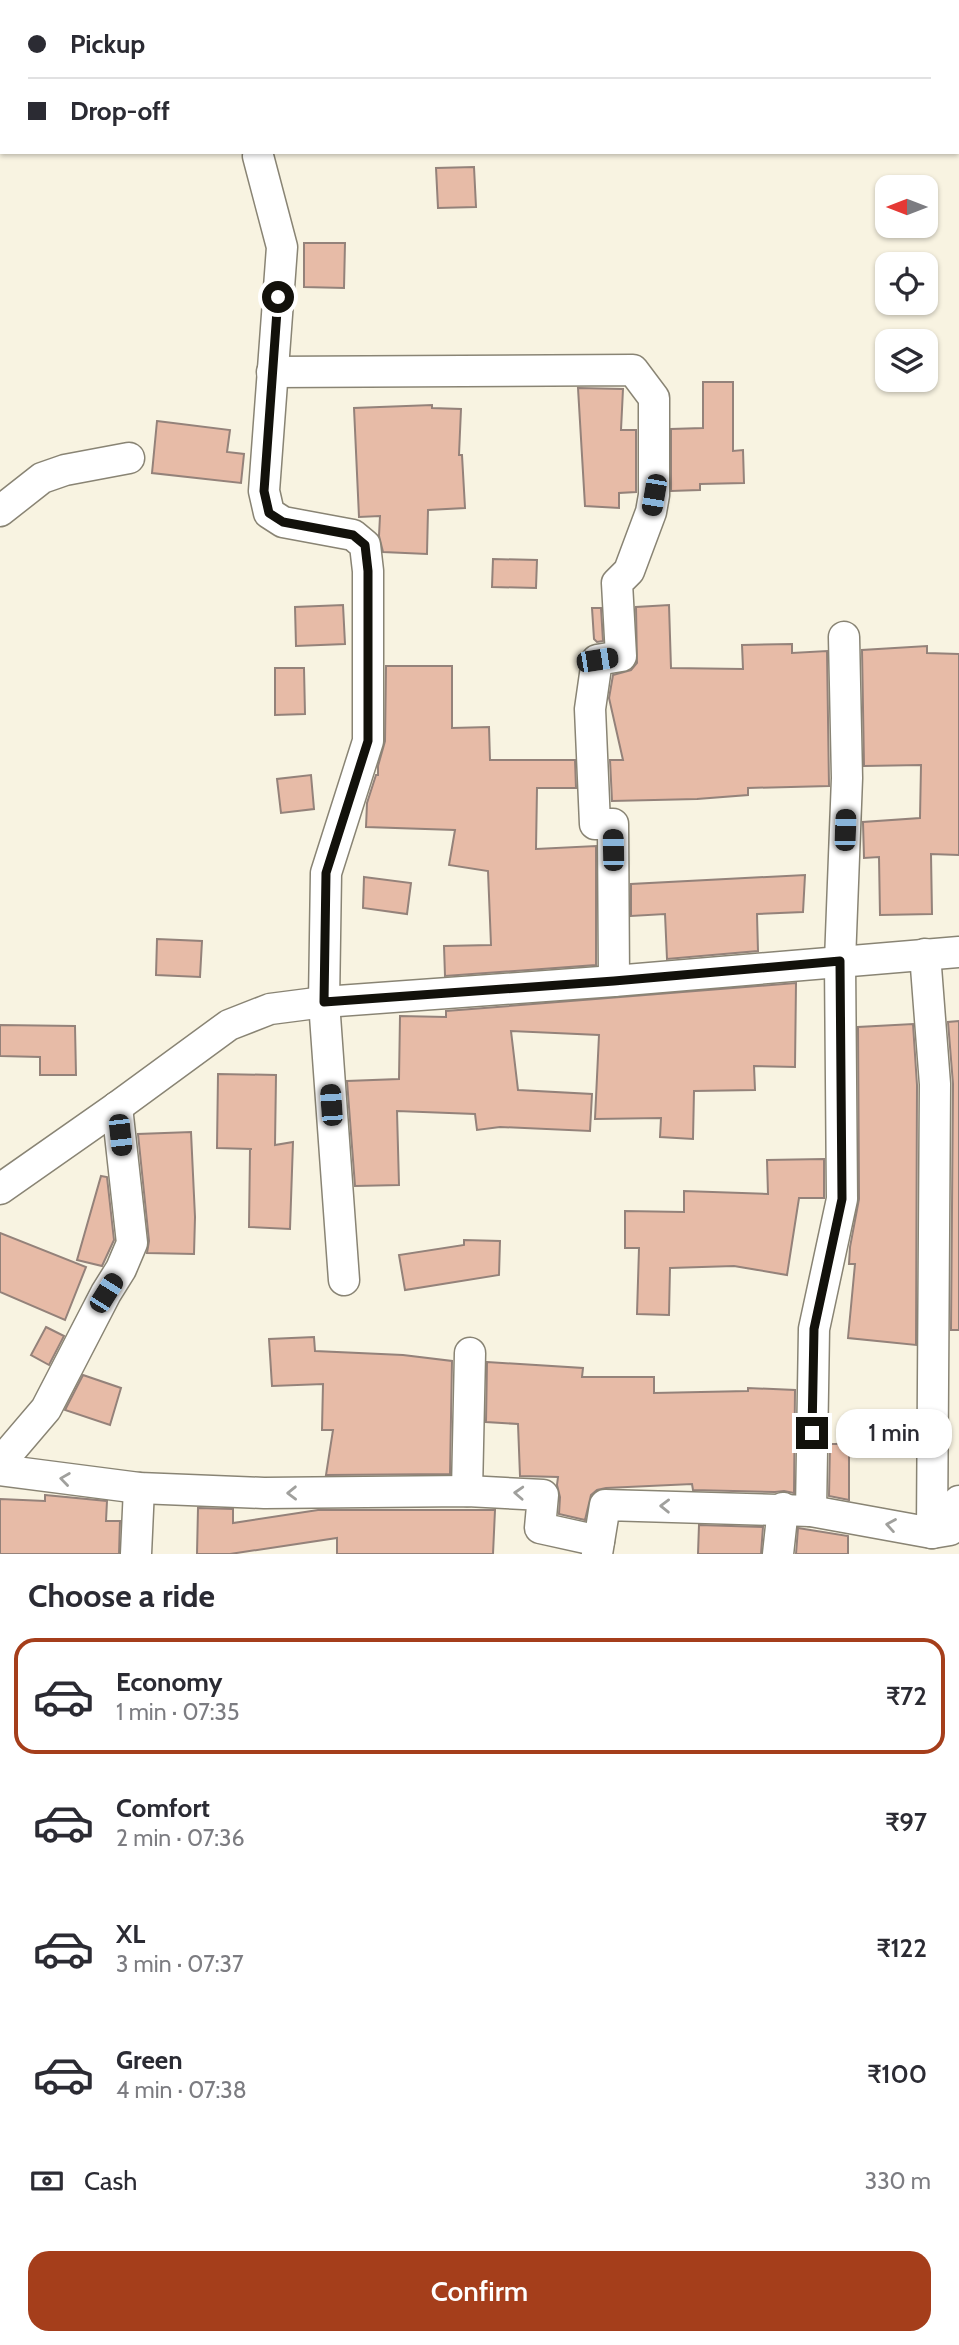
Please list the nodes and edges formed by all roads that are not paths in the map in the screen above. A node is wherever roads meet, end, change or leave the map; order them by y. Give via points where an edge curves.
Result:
1 (261, 154) edge
2 (272, 372) junction
3 (129, 458) dead end
4 (0, 511) edge
5 (844, 637) dead end
6 (959, 952) edge
7 (925, 954) junction
8 (840, 961) junction
9 (614, 981) junction
10 (324, 1002) junction
11 (117, 1107) junction
12 (0, 1189) edge
13 (344, 1280) dead end
14 (470, 1353) dead end
15 (0, 1463) edge
16 (0, 1470) edge
17 (139, 1488) junction
18 (467, 1491) junction
19 (959, 1501) edge
20 (797, 1510) junction
21 (932, 1533) junction
22 (598, 1547) edge
23 (136, 1554) edge
24 (778, 1554) edge

1 - 2 street via 282,247
2 - 9 street via 633,370 654,398 651,512 629,571 617,583 621,656 597,660 590,709 594,824 613,824
2 - 10 street via 264,491 269,513 283,522 353,535 365,545 368,571 368,741 326,873
3 - 4 street via 41,478
5 - 8 street via 848,778
6 - 7 street
7 - 8 street
7 - 21 street via 935,1084
8 - 9 street
8 - 20 street via 842,1199 814,1329
9 - 10 street
10 - 11 street via 270,1009 229,1025
10 - 13 street
11 - 12 street
11 - 15 street via 131,1243 46,1409
14 - 18 street
17 -> 16 street
18 -> 17 street via 264,1493
17 - 23 street
22 -> 18 street via 540,1528 543,1494
19 - 21 street via 951,1508 950,1530
21 -> 20 street
20 -> 22 street via 605,1505
20 - 24 street

